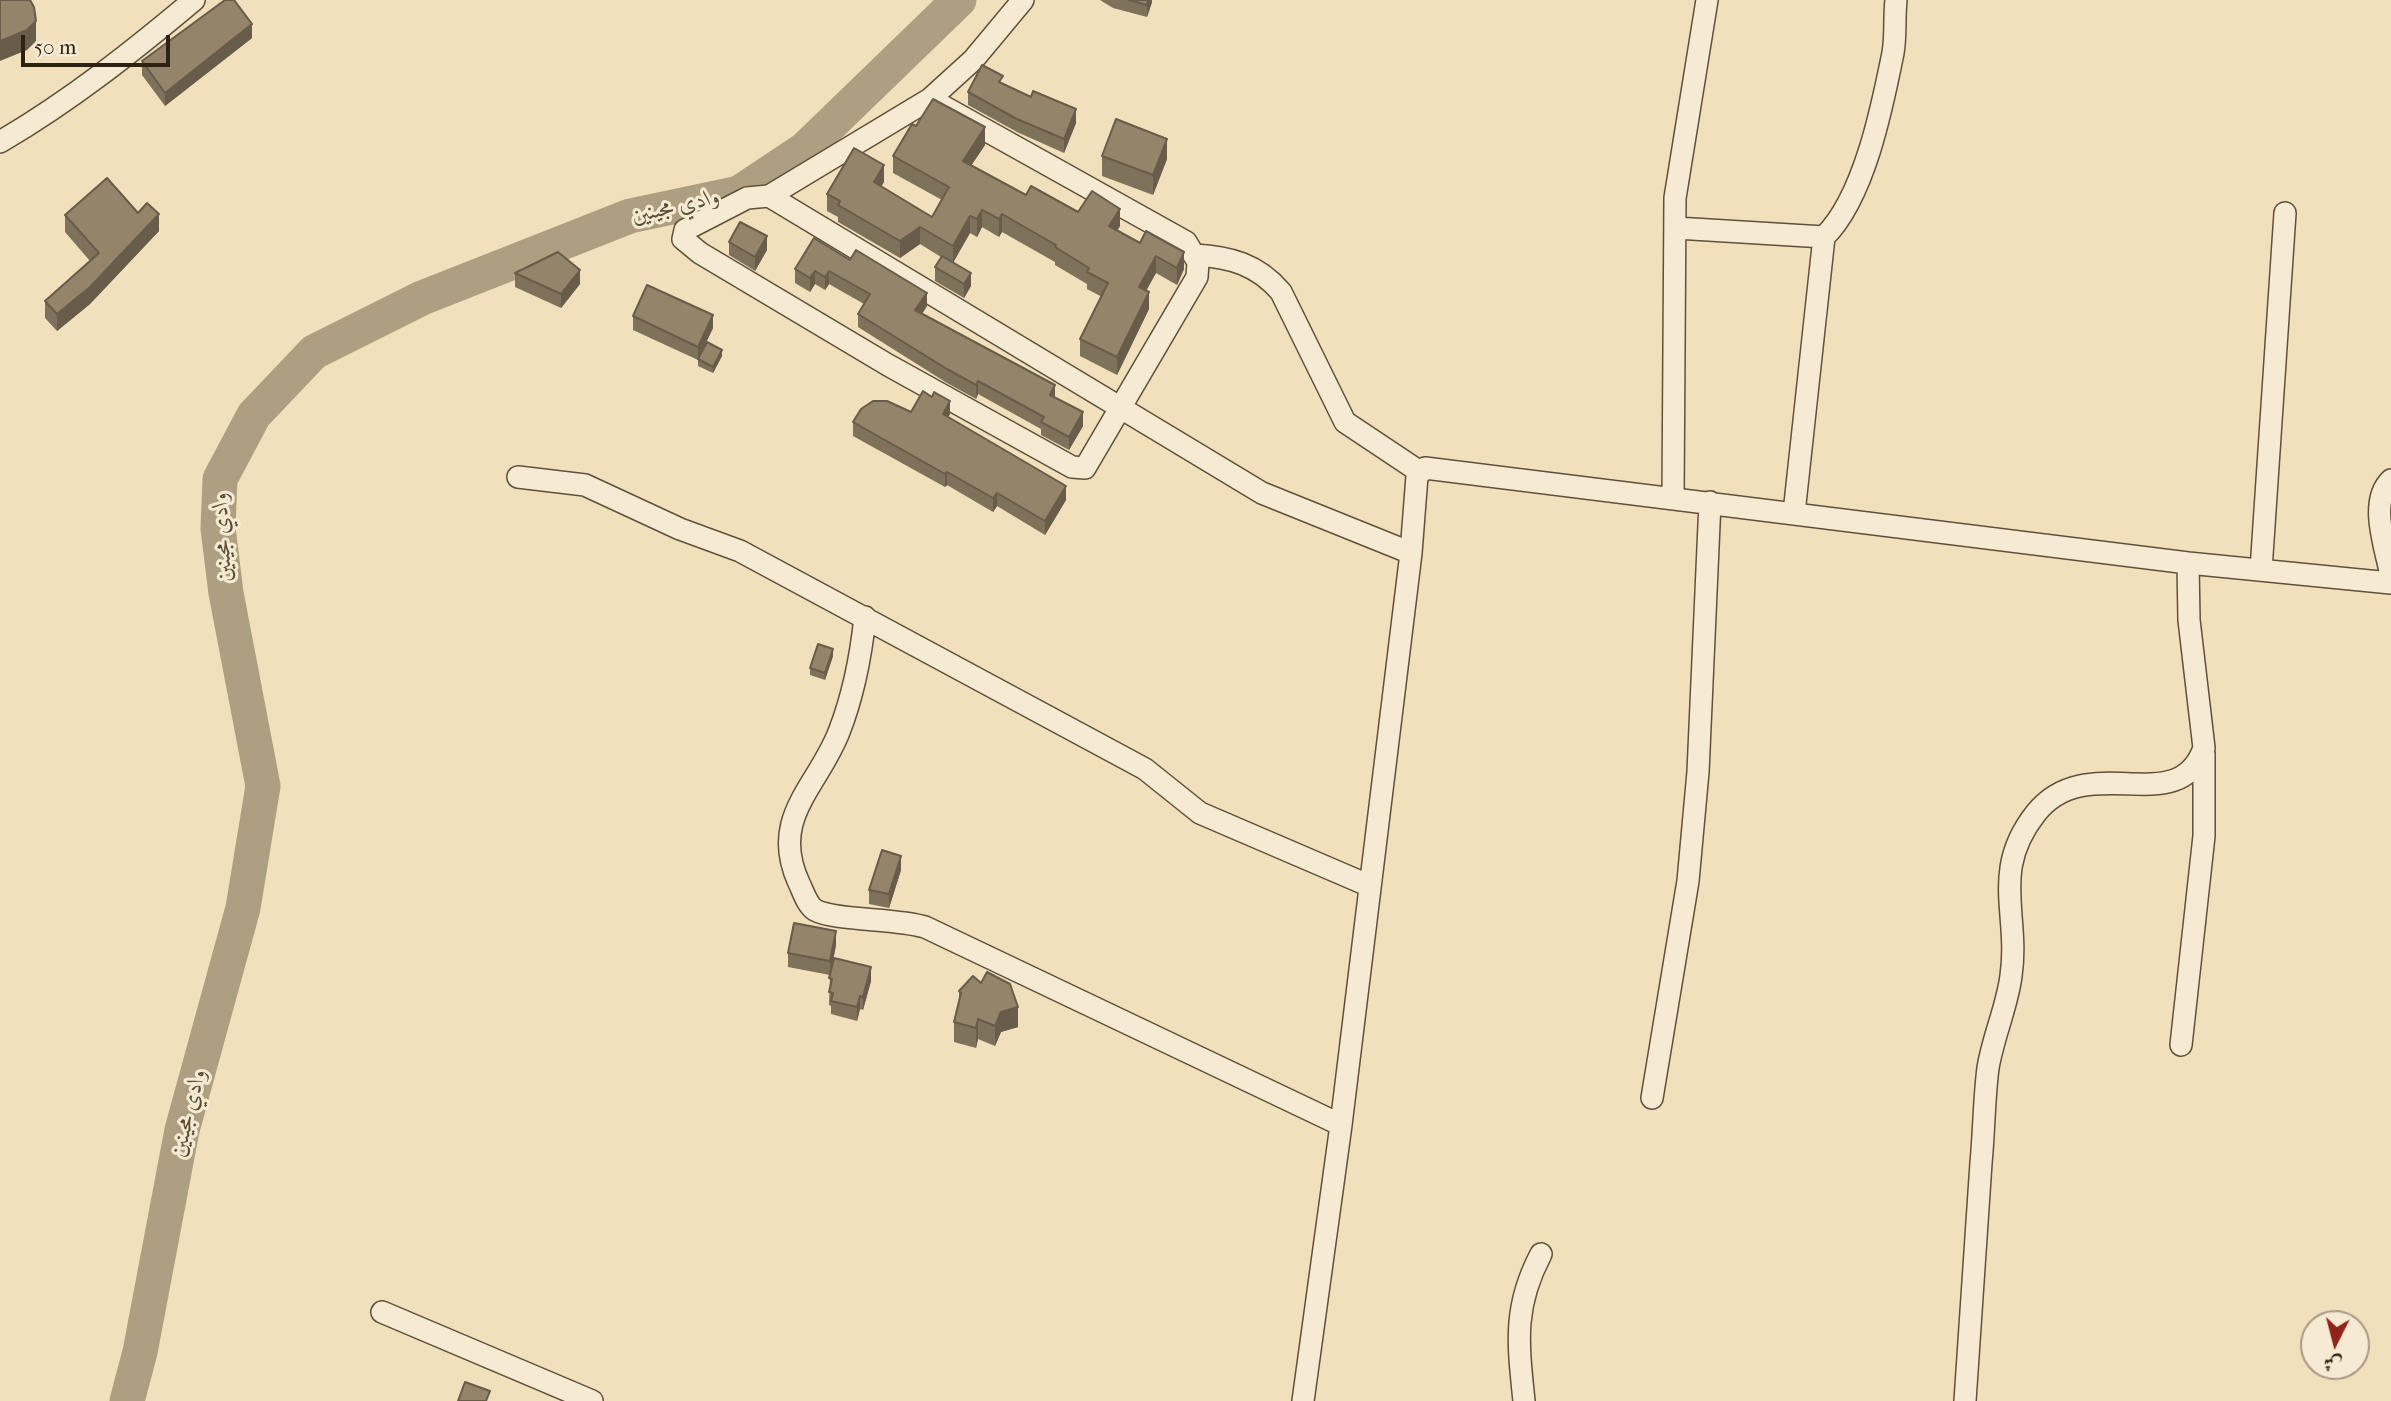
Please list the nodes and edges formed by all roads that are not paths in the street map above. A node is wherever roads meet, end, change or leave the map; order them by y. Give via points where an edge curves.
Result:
1 (194, 0) edge
2 (1023, 0) edge
3 (1707, 0) edge
4 (1896, 0) edge
5 (930, 99) junction
6 (0, 142) edge
7 (769, 196) junction
8 (2285, 213) dead end
9 (1676, 229) junction
10 (1824, 237) junction
11 (1195, 256) junction
12 (1119, 405) junction
13 (1420, 472) junction
14 (518, 477) dead end
15 (2391, 480) edge
16 (1673, 498) junction
17 (1710, 502) junction
18 (1794, 513) junction
19 (1411, 553) junction
20 (2188, 563) junction
21 (2261, 570) junction
22 (2391, 576) edge
23 (2391, 583) edge
24 (865, 618) junction
25 (2204, 748) junction
26 (1370, 886) junction
27 (2180, 1045) dead end
28 (1652, 1098) dead end
29 (1341, 1125) junction
30 (1541, 1254) dead end
31 (382, 1312) dead end
32 (592, 1401) edge
33 (1303, 1401) edge
34 (1524, 1401) edge
35 (1965, 1401) edge

1 - 6 street via 115,67
2 - 5 street via 973,60
3 - 9 street via 1677,175
4 - 10 street via 1893,52 1861,175 1844,212
5 - 7 street
5 - 11 street via 1186,242
7 - 12 street
7 - 12 street via 747,198 685,230 683,239 888,365 1072,467 1086,468
8 - 21 street
9 - 10 street
9 - 16 street
10 - 18 street
11 - 12 street via 1197,277
11 - 13 street via 1240,261 1271,281 1281,292 1345,422
12 - 19 street via 1262,493
13 - 16 street via 1431,467
13 - 19 street
14 - 24 street via 585,485 740,551
15 - 22 street via 2379,503
16 - 17 street
17 - 18 street
17 - 28 street via 1698,772 1688,881
18 - 20 street
19 - 26 street
20 - 21 street
20 - 25 street via 2189,620
21 - 23 street
24 - 26 street via 1145,769 1200,813
24 - 29 street via 857,670 840,730 789,830 791,862 811,907 826,914 925,927
25 - 27 street via 2204,836
25 - 35 street via 2193,771 2179,781 2077,785 2055,795 2031,819 2014,852 2009,888 2012,968 1989,1067
26 - 29 street
29 - 33 street
30 - 34 street via 1526,1282 1517,1325
31 - 32 street

